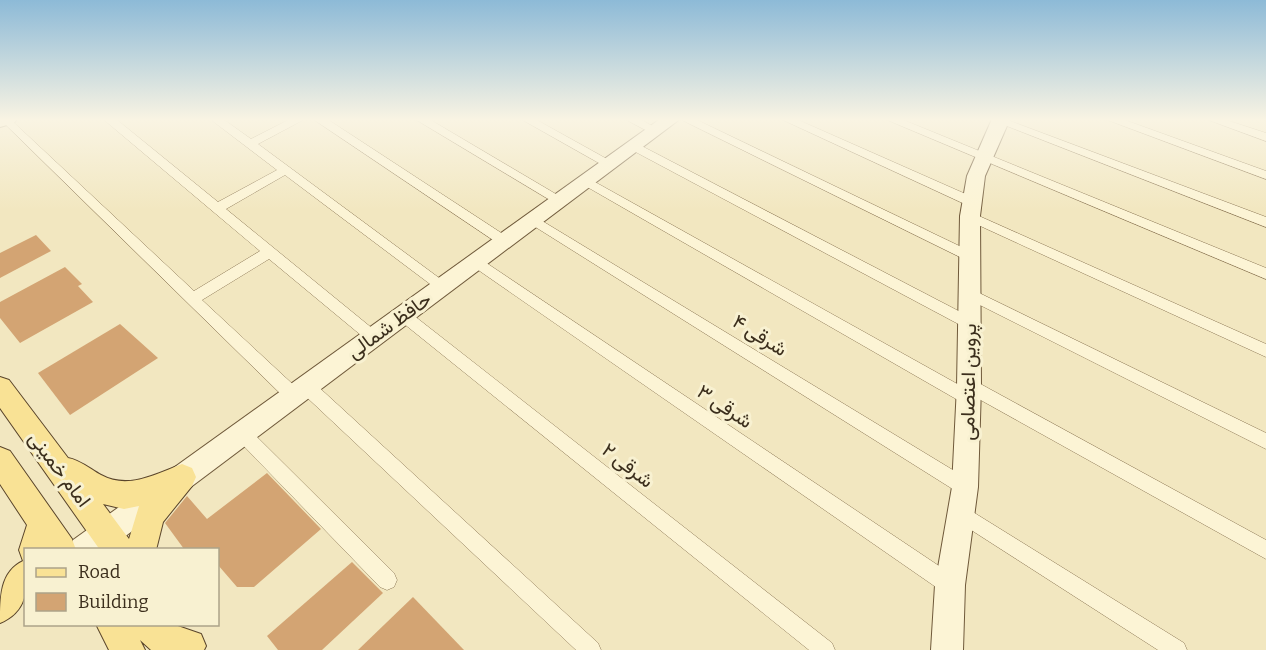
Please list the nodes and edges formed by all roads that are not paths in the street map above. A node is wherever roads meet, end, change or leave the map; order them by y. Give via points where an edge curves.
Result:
1 (36, 149) edge
2 (146, 149) edge
3 (257, 149) edge
4 (365, 149) edge
5 (474, 149) edge
6 (583, 149) edge
7 (630, 149) edge
8 (640, 149) edge
9 (749, 149) edge
10 (849, 149) edge
11 (963, 149) edge
12 (986, 149) edge
13 (1075, 149) edge
14 (1193, 149) edge
15 (983, 158) junction
16 (610, 164) junction
17 (285, 170) junction
18 (1266, 176) edge
19 (586, 181) junction
20 (560, 200) junction
21 (217, 208) junction
22 (971, 209) junction
23 (534, 220) junction
24 (1266, 222) edge
25 (504, 241) junction
26 (270, 252) junction
27 (969, 256) junction
28 (476, 261) junction
29 (1266, 274) edge
30 (443, 286) junction
31 (969, 293) junction
32 (192, 299) junction
33 (403, 315) junction
34 (969, 323) junction
35 (373, 337) junction
36 (1266, 351) edge
37 (0, 388) edge
38 (299, 391) junction
39 (969, 392) junction
40 (242, 433) junction
41 (1266, 441) edge
42 (50, 457) junction
43 (0, 460) edge
44 (182, 477) junction
45 (965, 487) junction
46 (960, 513) junction
47 (38, 536) edge
48 (113, 541) edge
49 (59, 548) edge
50 (87, 548) edge
51 (141, 548) edge
52 (1266, 550) edge
53 (24, 578) edge
54 (387, 580) dead end
55 (950, 585) junction
56 (24, 593) edge
57 (24, 602) edge
58 (0, 610) edge
59 (113, 626) edge
60 (149, 626) edge
61 (185, 640) edge
62 (128, 650) edge
63 (591, 650) edge
64 (825, 650) edge
65 (947, 650) edge
66 (1177, 650) edge

1 - 32 street
2 - 21 street
3 - 17 street
4 - 25 street
5 - 20 street
6 - 16 street
7 - 16 main road, حافظ شمالی
8 - 34 street
9 - 27 street
10 - 22 street
11 - 15 street
12 - 15 main road, پروین اعتصامی
13 - 24 street
14 - 18 street
15 - 22 main road, پروین اعتصامی
15 - 29 street
16 - 19 main road, حافظ شمالی
17 - 21 street
17 - 30 street
19 - 20 main road, حافظ شمالی
19 - 39 street
20 - 23 main road, حافظ شمالی
21 - 26 street
22 - 27 main road, پروین اعتصامی
22 - 36 street
23 - 25 main road, حافظ شمالی
23 - 45 street, ۴ شرقی
25 - 28 main road, حافظ شمالی
26 - 32 street
26 - 35 street
27 - 31 main road, پروین اعتصامی
28 - 30 main road, حافظ شمالی
28 - 55 street, ۳ شرقی
30 - 33 main road, حافظ شمالی
31 - 34 main road, پروین اعتصامی
31 - 41 street
32 - 38 street
33 - 35 main road, حافظ شمالی
33 - 64 street, ۲ شرقی
34 - 39 main road, پروین اعتصامی
35 - 38 main road, حافظ شمالی
37 - 42 main road, امام خمینی
38 - 40 main road, حافظ شمالی
38 - 63 street
39 - 45 main road, پروین اعتصامی
39 - 52 street
40 - 44 main road, حافظ شمالی
40 - 54 street
42 - 44 main road via 93,488 118,497 148,492
42 - 48 main road, امام خمینی
43 - 47 main road
44 - 48 main road, حافظ شمالی
44 - 51 main road via 150,516
45 - 46 main road, پروین اعتصامی
46 - 55 main road, پروین اعتصامی
46 - 66 street
47 - 49 main road
48 - 50 main road, حافظ شمالی
53 - 58 main road
55 - 65 main road, پروین اعتصامی
56 - 58 main road
57 - 58 main road
59 - 62 main road
60 - 61 main road via 166,641

